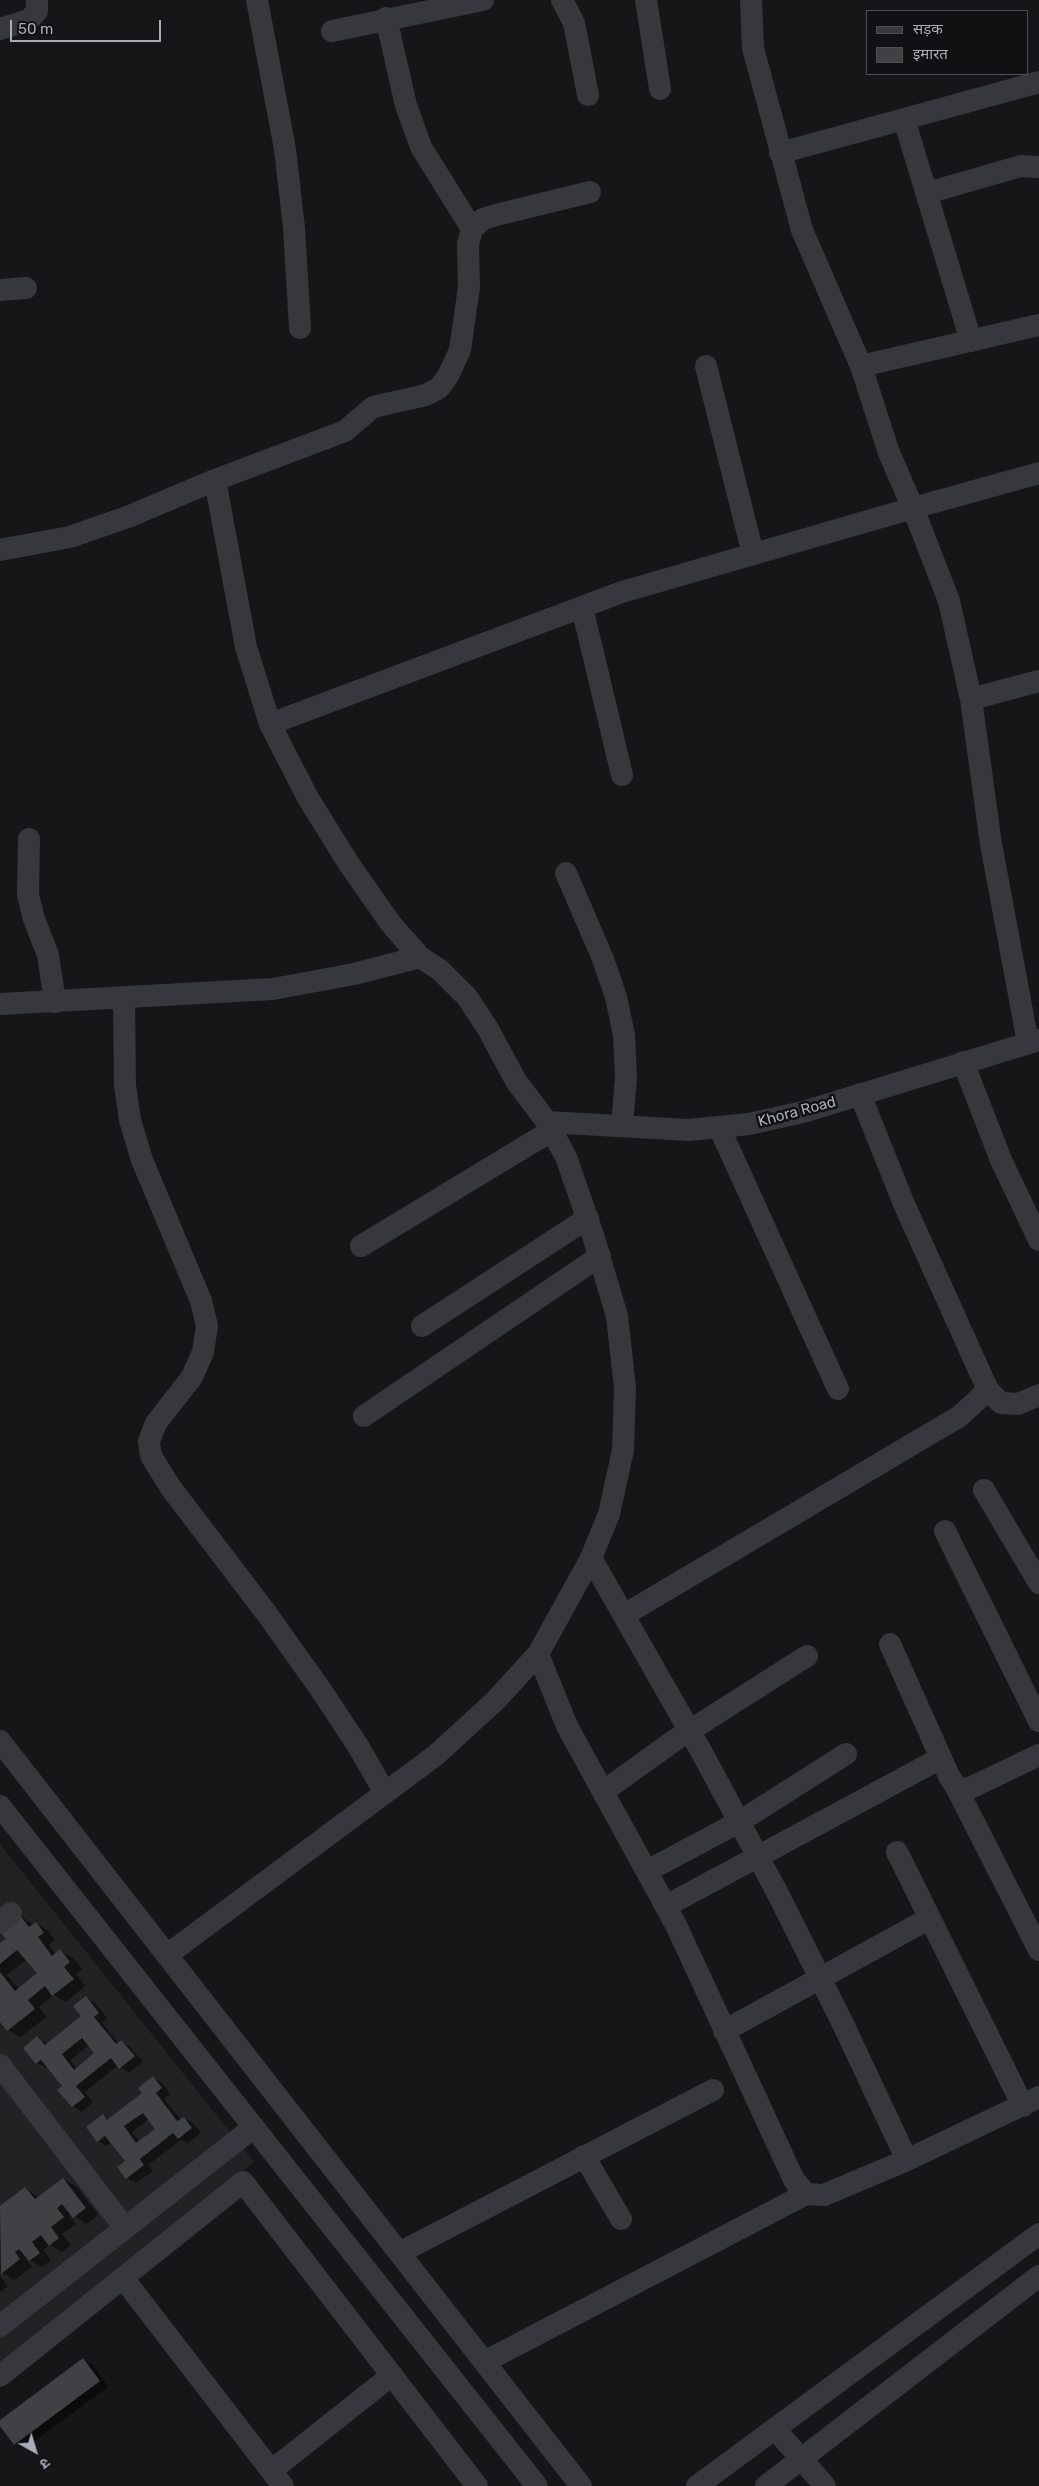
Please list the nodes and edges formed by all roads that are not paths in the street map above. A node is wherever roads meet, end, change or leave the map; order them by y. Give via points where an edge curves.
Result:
1 (257, 0) edge
2 (483, 0) edge
3 (562, 0) edge
4 (646, 0) edge
5 (751, 0) edge
6 (33, 10) edge
7 (386, 18) junction
8 (0, 29) edge
9 (332, 30) dead end
10 (1039, 82) edge
11 (660, 90) dead end
12 (588, 95) dead end
13 (904, 119) junction
14 (780, 153) junction
15 (1039, 167) edge
16 (590, 192) dead end
17 (926, 193) junction
18 (472, 229) junction
19 (26, 288) dead end
20 (0, 290) edge
21 (1039, 325) edge
22 (300, 328) dead end
23 (971, 341) junction
24 (706, 366) dead end
25 (861, 366) junction
26 (1039, 473) edge
27 (215, 480) junction
28 (913, 508) junction
29 (0, 550) edge
30 (753, 554) junction
31 (582, 607) junction
32 (1039, 681) edge
33 (971, 698) junction
34 (270, 724) junction
35 (622, 774) dead end
36 (29, 839) dead end
37 (566, 873) dead end
38 (420, 957) junction
39 (124, 998) junction
40 (55, 1002) junction
41 (0, 1004) edge
42 (1033, 1042) edge
43 (963, 1062) junction
44 (860, 1094) junction
45 (549, 1126) junction
46 (622, 1126) junction
47 (720, 1127) junction
48 (588, 1218) junction
49 (1039, 1240) edge
50 (361, 1246) dead end
51 (600, 1256) junction
52 (422, 1326) dead end
53 (838, 1390) dead end
54 (988, 1390) junction
55 (1039, 1396) edge
56 (364, 1416) dead end
57 (984, 1490) dead end
58 (946, 1531) dead end
59 (591, 1558) junction
60 (1039, 1583) edge
61 (624, 1615) junction
62 (890, 1644) dead end
63 (538, 1654) junction
64 (807, 1656) dead end
65 (1039, 1721) edge
66 (690, 1730) junction
67 (0, 1741) edge
68 (846, 1754) dead end
69 (1039, 1755) edge
70 (941, 1758) junction
71 (956, 1787) junction
72 (604, 1791) junction
73 (385, 1793) junction
74 (0, 1806) edge
75 (739, 1822) junction
76 (897, 1852) dead end
77 (758, 1857) junction
78 (647, 1871) junction
79 (666, 1906) junction
80 (930, 1918) junction
81 (1039, 1950) edge
82 (167, 1955) junction
83 (820, 1978) junction
84 (724, 2031) junction
85 (0, 2065) edge
86 (713, 2090) dead end
87 (1031, 2102) edge
88 (254, 2127) junction
89 (584, 2156) junction
90 (907, 2160) junction
91 (806, 2194) junction
92 (621, 2219) dead end
93 (125, 2228) junction
94 (1039, 2234) edge
95 (399, 2253) junction
96 (1039, 2276) edge
97 (123, 2278) junction
98 (0, 2326) edge
99 (484, 2362) junction
100 (392, 2375) junction
101 (0, 2376) edge
102 (775, 2429) junction
103 (801, 2460) junction
104 (277, 2478) edge
105 (477, 2486) edge
106 (537, 2486) edge
107 (581, 2486) edge
108 (697, 2486) edge
109 (766, 2486) edge
110 (825, 2486) edge

1 - 22 street via 286,149
2 - 7 street
3 - 12 street via 574,23
4 - 11 street
5 - 14 street via 753,48
6 - 8 street
7 - 9 street
7 - 18 street via 406,105 421,147
10 - 13 street
13 - 14 street
13 - 17 street
14 - 25 street via 802,230
15 - 17 street via 1021,166
16 - 18 street via 483,219
17 - 23 street
18 - 27 street via 468,244 469,287 460,350 439,388 426,395 372,407 345,431
19 - 20 street
21 - 23 street
23 - 25 street
24 - 30 street
25 - 28 street via 889,453
26 - 28 street
27 - 29 street via 70,537
27 - 34 street via 246,647
28 - 30 street
28 - 33 street via 949,601
30 - 31 street
31 - 34 street
31 - 35 street
32 - 33 street
33 - 42 street via 991,844
34 - 38 street via 308,798 349,864 391,924
36 - 40 street via 28,896 48,955
37 - 46 street via 616,997 626,1077
38 - 39 street via 354,974 273,989
38 - 45 street via 440,970 467,997 516,1081
39 - 40 street
39 - 73 street via 125,1085 130,1120 142,1160 201,1301 208,1326 203,1352 192,1377 156,1423 149,1441 151,1456 171,1488 321,1690
40 - 41 street
42 - 43 street, Khora Road
43 - 44 street, Khora Road
43 - 49 street via 1001,1160
44 - 47 street, Khora Road via 758,1122
44 - 54 street via 908,1212
45 - 46 street, Khora Road
45 - 48 street via 566,1157
45 - 50 street
46 - 47 street, Khora Road via 689,1130
47 - 53 street
48 - 51 street
48 - 52 street
51 - 56 street
51 - 59 street via 617,1316 625,1396 623,1450 609,1514
54 - 55 street via 1001,1403 1018,1404
54 - 61 street via 960,1416
57 - 60 street
58 - 65 street
59 - 61 street
59 - 63 street
61 - 66 street
62 - 70 street
63 - 72 street via 567,1726
63 - 73 street via 495,1701 442,1749
64 - 66 street
66 - 72 street
66 - 75 street
67 - 82 street
68 - 75 street
69 - 71 street via 968,1789
70 - 71 street
70 - 77 street
71 - 81 street
72 - 78 street
73 - 82 street
74 - 88 street
75 - 77 street
75 - 78 street
76 - 80 street
77 - 79 street
77 - 83 street
78 - 79 street
79 - 84 street
80 - 83 street
80 - 87 street
82 - 95 street
83 - 84 street
83 - 90 street
84 - 91 street via 794,2180
85 - 93 street
86 - 89 street
87 - 90 street
88 - 93 street
88 - 106 street
89 - 92 street
89 - 95 street
90 - 91 street via 824,2194
91 - 99 street
93 - 98 street
94 - 102 street
95 - 99 street
96 - 103 street
97 - 100 street via 243,2182
97 - 101 street
97 - 104 street
99 - 107 street
100 - 104 street
100 - 105 street
102 - 103 street
102 - 108 street
103 - 109 street
103 - 110 street

